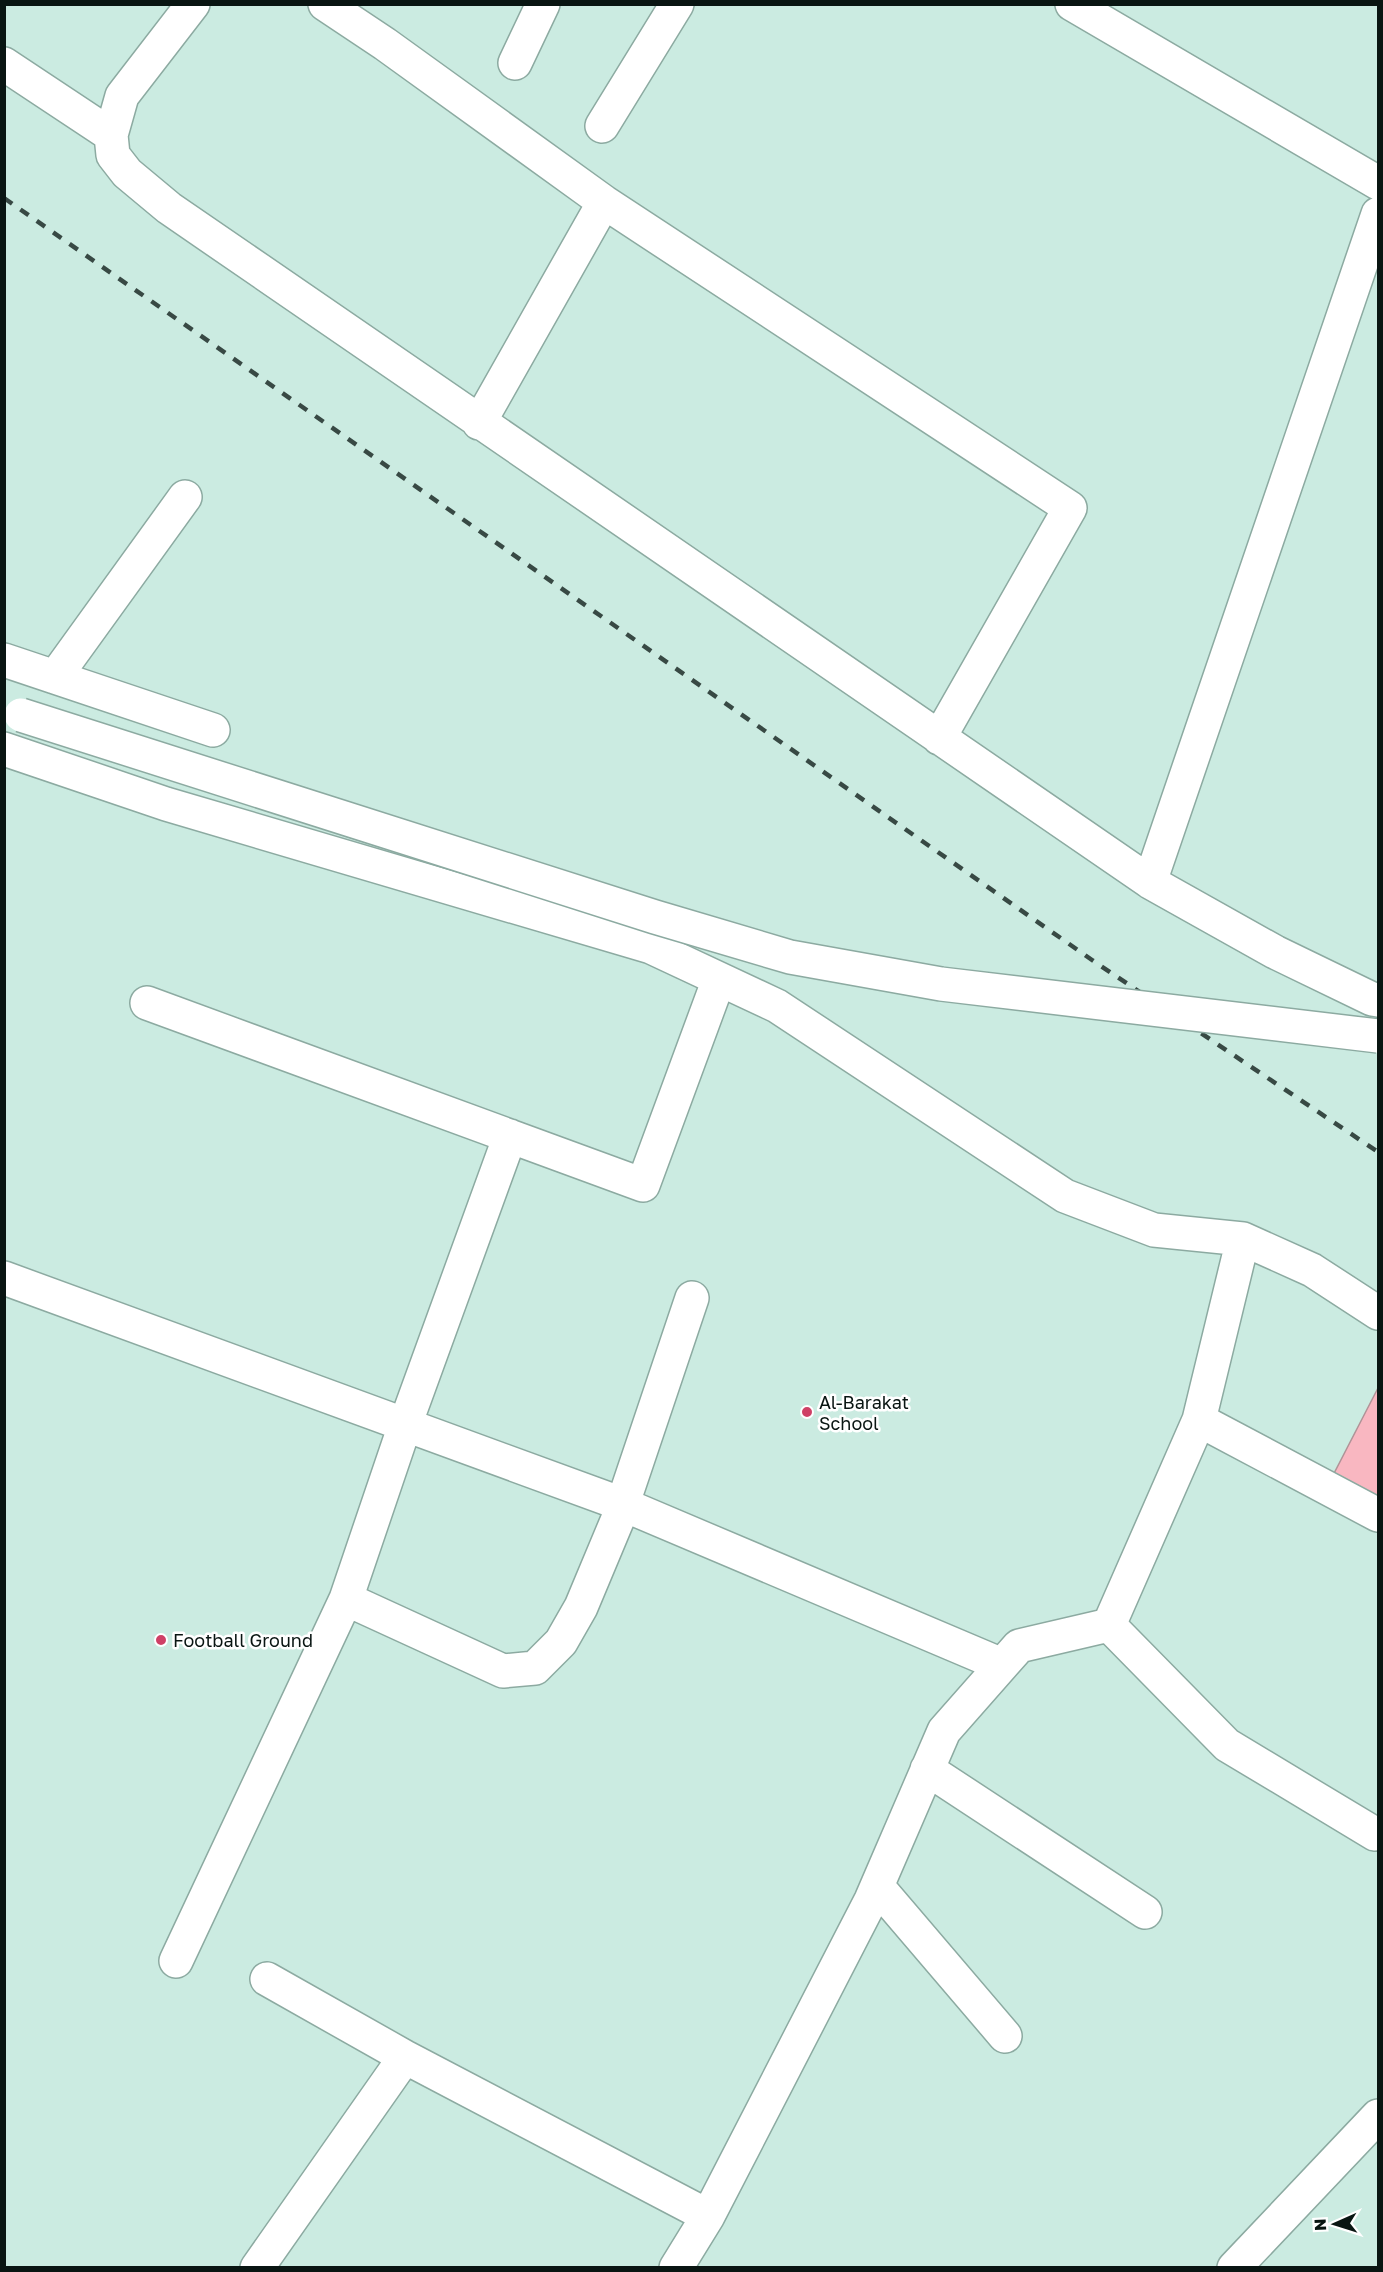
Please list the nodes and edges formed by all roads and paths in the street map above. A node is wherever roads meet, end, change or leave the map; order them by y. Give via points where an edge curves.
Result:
1 (193, 4) edge
2 (325, 4) edge
3 (543, 4) edge
4 (677, 4) edge
5 (1075, 5) edge
6 (515, 63) dead end
7 (4, 64) edge
8 (602, 126) dead end
9 (111, 135) junction
10 (1378, 183) edge
11 (604, 202) junction
12 (1378, 214) edge
13 (479, 423) junction
14 (185, 497) dead end
15 (4, 660) edge
16 (55, 677) junction
17 (21, 715) dead end
18 (213, 730) dead end
19 (939, 738) junction
20 (4, 749) edge
21 (1150, 882) junction
22 (719, 979) junction
23 (1378, 1000) edge
24 (147, 1003) dead end
25 (1378, 1036) edge
26 (510, 1136) junction
27 (1243, 1239) junction
28 (4, 1278) edge
29 (692, 1298) dead end
30 (1378, 1313) edge
31 (1199, 1420) junction
32 (405, 1425) junction
33 (622, 1504) junction
34 (1378, 1515) edge
35 (346, 1599) junction
36 (1109, 1625) junction
37 (1002, 1665) junction
38 (927, 1769) junction
39 (1376, 1834) dead end
40 (877, 1886) junction
41 (1145, 1912) dead end
42 (176, 1961) dead end
43 (267, 1979) dead end
44 (1005, 2036) dead end
45 (405, 2057) junction
46 (1378, 2116) edge
47 (708, 2216) junction
48 (257, 2268) edge
49 (676, 2268) edge
50 (1234, 2268) edge

1 - 9 street via 122,96
2 - 11 street
3 - 6 street
4 - 8 street
5 - 10 street
7 - 9 street
9 - 13 street via 113,155 127,173 169,208
11 - 13 street
11 - 19 street via 1070,508
12 - 21 street
13 - 19 street
14 - 16 street
15 - 16 street
16 - 18 street
17 - 25 street, bridge via 790,957 941,984
19 - 21 street
20 - 22 street via 177,807 651,947
21 - 23 street via 1275,952
22 - 26 street via 643,1185
22 - 27 street via 777,1006 1065,1196 1154,1230
24 - 26 street
26 - 32 street
27 - 30 street via 1312,1270
27 - 31 street
28 - 32 street
29 - 33 street
31 - 34 street
31 - 36 street
32 - 33 street
32 - 35 street
33 - 35 street via 581,1607 561,1642 535,1668 503,1671
33 - 37 street
35 - 42 street
36 - 37 street via 1019,1646
36 - 39 street via 1227,1745
37 - 38 street via 944,1731
38 - 40 street
38 - 41 street
40 - 44 street
40 - 47 street
43 - 45 street
45 - 47 street
45 - 48 street
46 - 50 street
47 - 49 street

